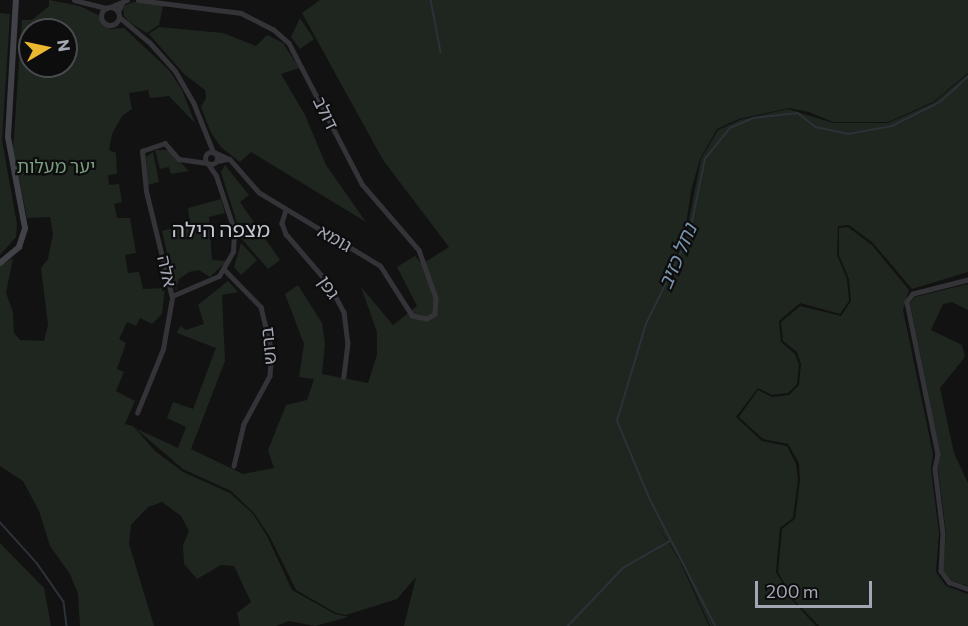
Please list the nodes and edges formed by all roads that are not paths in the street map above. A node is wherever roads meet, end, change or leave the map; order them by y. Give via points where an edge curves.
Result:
1 (16, 0) edge
2 (74, 0) edge
3 (126, 0) edge
4 (138, 0) edge
5 (93, 6) junction
6 (109, 8) junction
7 (119, 15) junction
8 (102, 18) junction
9 (114, 24) junction
10 (129, 26) junction
11 (205, 138) junction
12 (214, 152) junction
13 (207, 159) junction
14 (230, 160) junction
15 (216, 162) junction
16 (216, 176) junction
17 (285, 210) junction
18 (0, 263) edge
19 (225, 270) junction
20 (968, 280) edge
21 (172, 296) junction
22 (431, 318) joint
23 (344, 377) dead end
24 (137, 413) dead end
25 (234, 466) dead end
26 (968, 589) edge

1 - 18 main road via 8,137 25,228 19,247
2 - 5 street
3 - 6 street
3 - 7 street
4 - 22 street, דולב via 242,13 273,28 290,43 362,184 419,250 436,298 437,310
5 - 6 street
5 - 8 street
6 - 7 street
6 - 8 street
7 - 9 street
7 - 10 street
8 - 9 street via 108,25
9 - 10 street
10 - 11 street via 175,71 193,102
11 - 12 street
11 - 13 street
12 - 13 street
12 - 14 street
12 - 15 street
13 - 15 street
13 - 16 street
13 - 21 street, אלה via 179,159 165,142 144,148 141,156
14 - 15 street
14 - 17 street, גומא via 253,189
15 - 16 street
16 - 19 street via 235,235
17 - 22 street, גומא via 380,266 409,314 417,319
17 - 23 street, גפן via 282,223 286,234 329,284 344,312 348,343
19 - 21 street via 207,284
19 - 25 street, ברוש via 261,307 272,352 270,376 244,424
20 - 26 street via 913,294 907,302 938,454 935,469 943,533 941,571 948,582
21 - 24 street, אלה via 164,349

